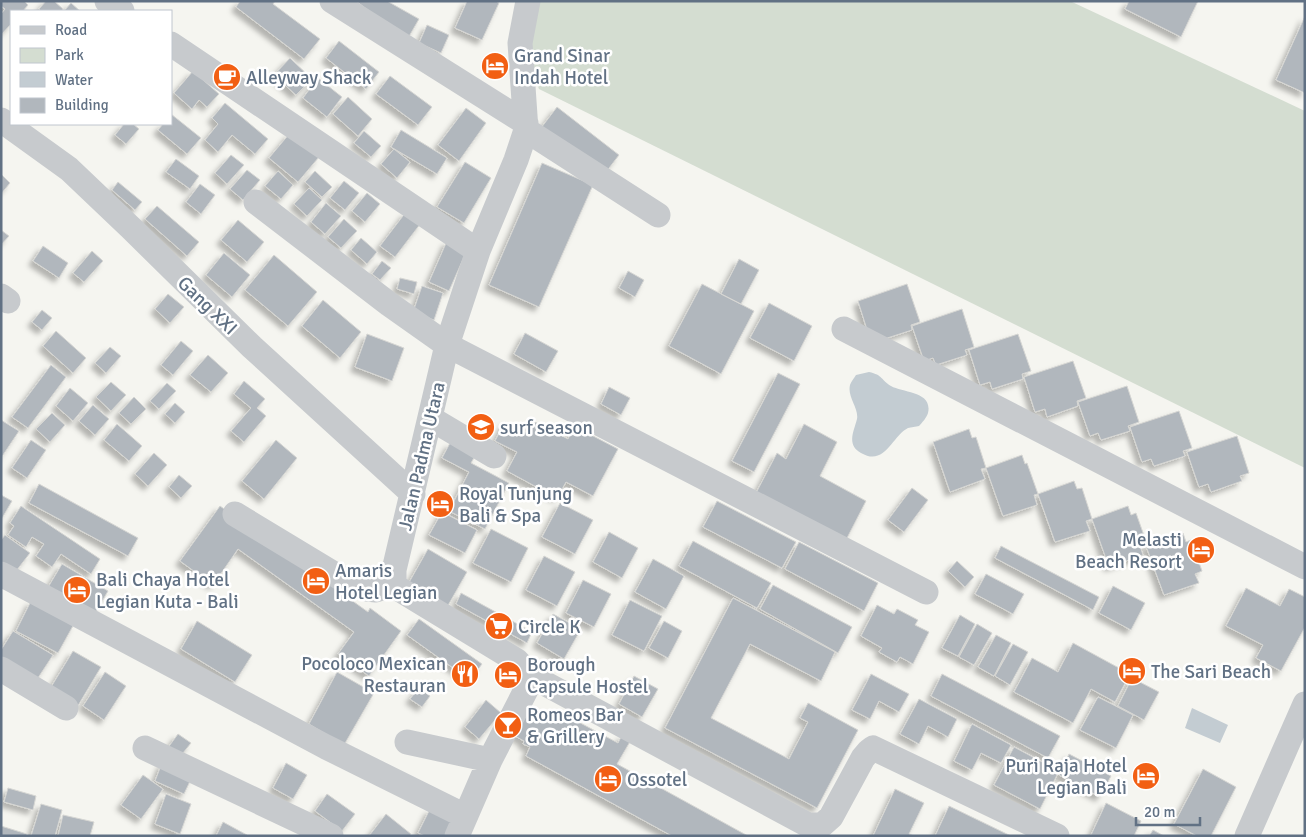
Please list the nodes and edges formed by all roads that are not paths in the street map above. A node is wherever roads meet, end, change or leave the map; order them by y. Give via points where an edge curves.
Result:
1 (107, 1) edge
2 (332, 1) edge
3 (528, 1) edge
4 (120, 10) edge
5 (172, 45) edge
6 (1, 120) edge
7 (526, 126) junction
8 (256, 202) dead end
9 (658, 215) dead end
10 (478, 251) junction
11 (844, 329) dead end
12 (447, 344) junction
13 (430, 418) junction
14 (494, 456) dead end
15 (413, 494) junction
16 (235, 514) dead end
17 (1305, 567) edge
18 (1, 574) edge
19 (394, 584) junction
20 (926, 592) dead end
21 (1, 669) edge
22 (530, 681) junction
23 (1305, 704) edge
24 (66, 708) dead end
25 (407, 742) dead end
26 (145, 748) dead end
27 (649, 749) dead end
28 (490, 760) junction
29 (461, 826) edge
30 (331, 836) edge
31 (1057, 836) edge
32 (1247, 836) edge

1 - 4 street
2 - 7 street
3 - 7 street, Jalan Padma Utara via 520,42
5 - 10 street
6 - 15 street, Gang XXI via 68,169 252,347
7 - 9 street
7 - 10 street, Jalan Padma Utara via 516,160
8 - 12 street via 389,304
10 - 12 street, Jalan Padma Utara
11 - 17 street
12 - 13 street, Jalan Padma Utara
12 - 20 street
13 - 14 street
13 - 15 street, Jalan Padma Utara
15 - 19 street, Jalan Padma Utara via 394,570
16 - 19 street via 344,580 376,590
18 - 29 street via 326,748
19 - 22 street via 516,661
21 - 24 street
22 - 27 street
22 - 28 street
22 - 31 street via 808,825 822,825 831,817 863,758 874,748
23 - 32 street
25 - 28 street
26 - 30 street
28 - 29 street

